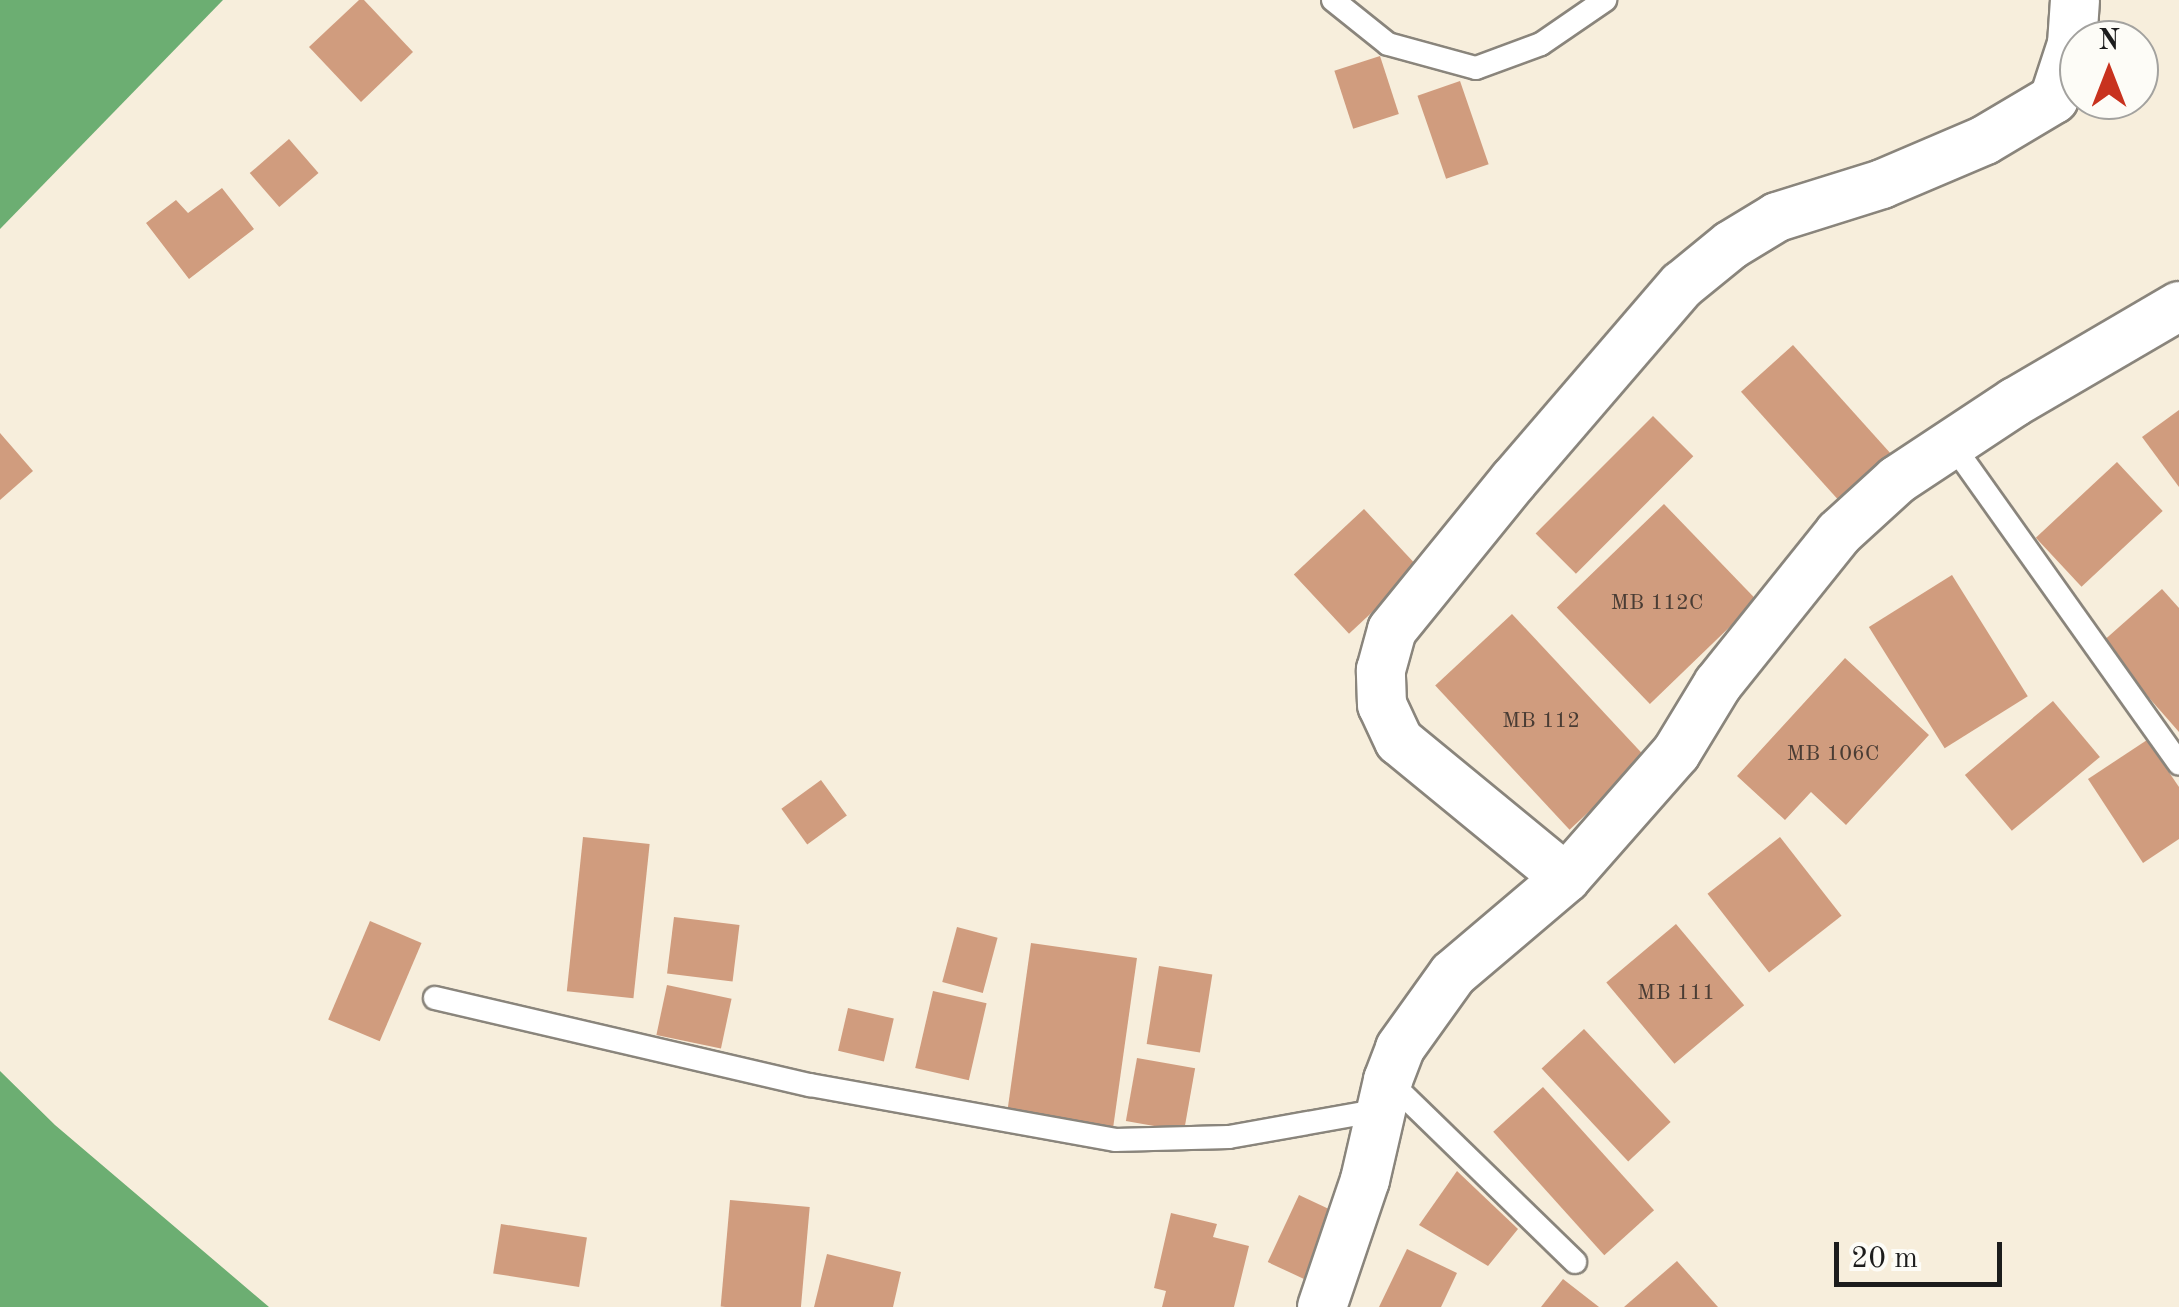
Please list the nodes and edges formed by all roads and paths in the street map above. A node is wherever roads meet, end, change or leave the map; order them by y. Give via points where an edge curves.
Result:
1 (1333, 0) edge
2 (1605, 0) edge
3 (2075, 0) edge
4 (2179, 306) edge
5 (1952, 444) junction
6 (2179, 763) edge
7 (1566, 878) junction
8 (435, 998) dead end
9 (1384, 1095) junction
10 (1575, 1262) dead end
11 (1322, 1307) edge

1 - 2 lane via 1388,44 1476,68 1541,44
3 - 7 street via 2072,44 2054,99 1985,140 1882,184 1777,217 1731,245 1682,286 1392,630 1381,670 1382,705 1400,741
4 - 5 street
5 - 6 lane
5 - 7 street via 1897,480 1839,533 1718,684 1676,753
7 - 9 street via 1453,974 1400,1048
8 - 9 lane via 810,1085 1115,1140 1229,1137
9 - 10 lane
9 - 11 street via 1365,1180

